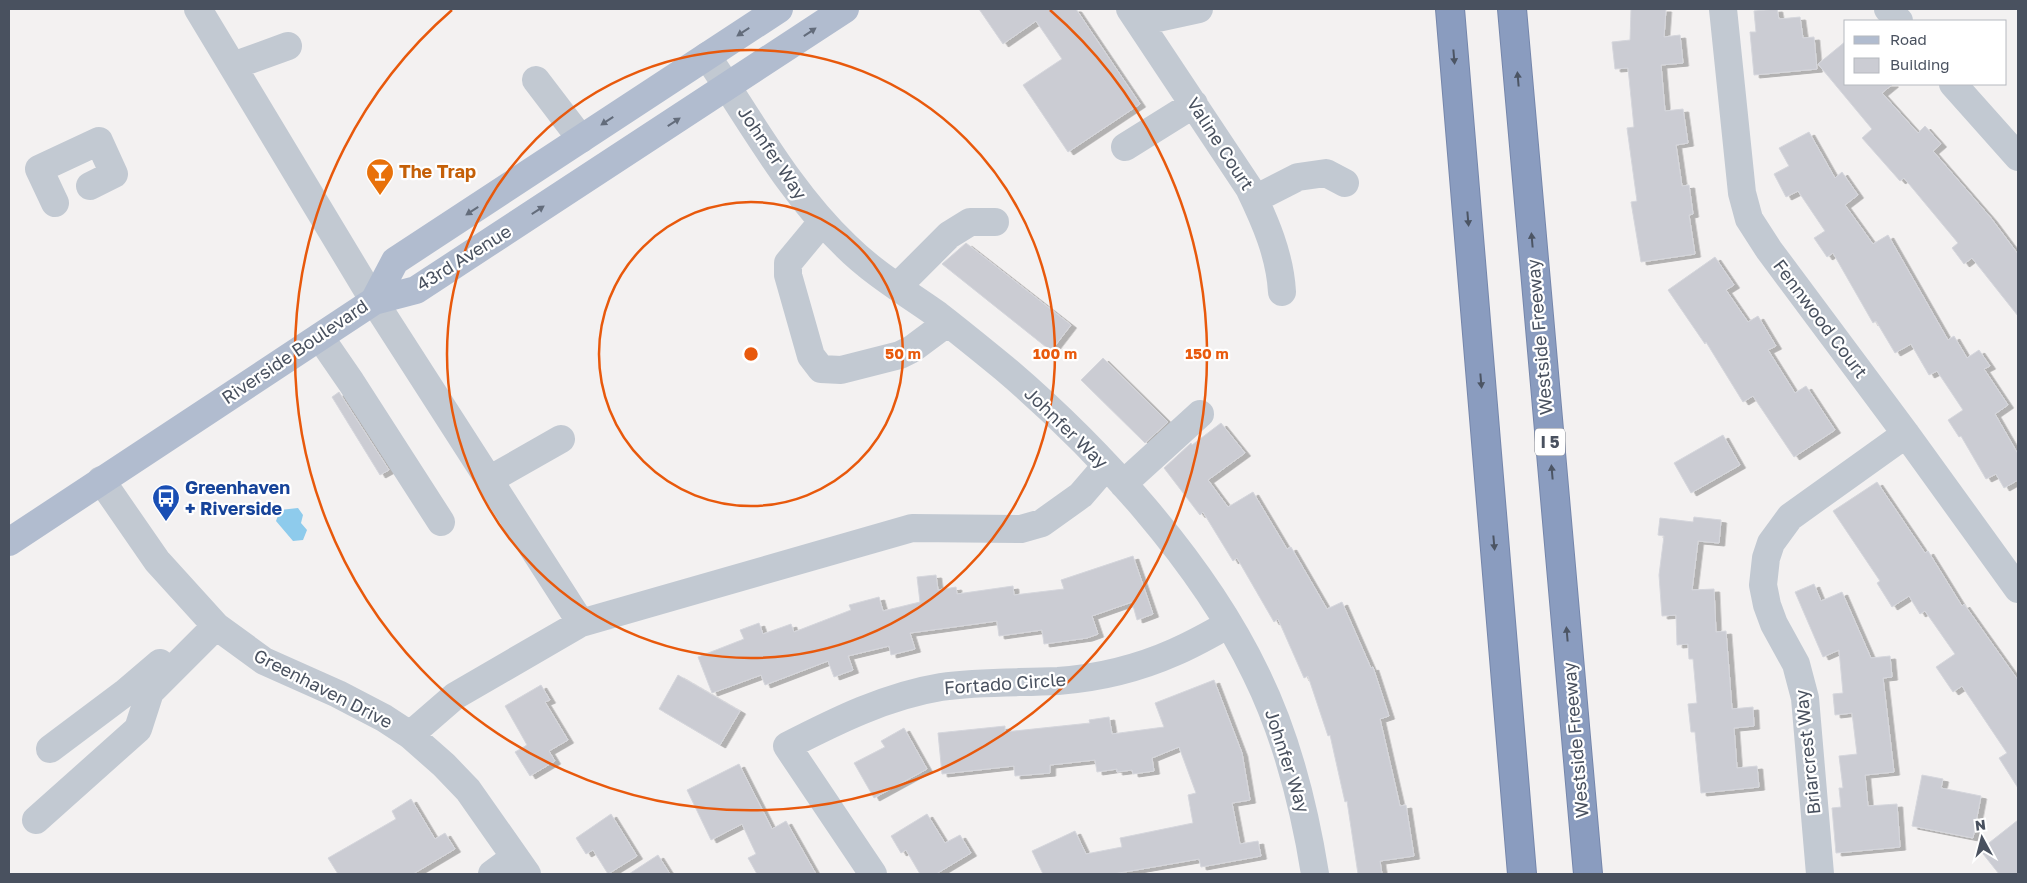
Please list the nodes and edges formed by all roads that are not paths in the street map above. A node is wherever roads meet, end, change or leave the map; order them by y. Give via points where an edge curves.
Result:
1 (198, 9) edge
2 (779, 9) edge
3 (845, 9) edge
4 (1199, 9) edge
5 (1450, 9) edge
6 (1512, 9) edge
7 (1723, 9) edge
8 (1888, 9) edge
9 (1134, 15) edge
10 (1898, 20) edge
11 (288, 46) dead end
12 (706, 56) junction
13 (233, 66) junction
14 (536, 80) dead end
15 (1955, 85) edge
16 (727, 87) junction
17 (1194, 104) junction
18 (581, 139) junction
19 (1125, 147) dead end
20 (2018, 158) edge
21 (1345, 184) dead end
22 (90, 186) dead end
23 (1255, 199) junction
24 (55, 203) dead end
25 (822, 222) junction
26 (994, 222) dead end
27 (897, 287) junction
28 (1282, 292) dead end
29 (374, 300) junction
30 (947, 323) junction
31 (320, 337) junction
32 (1200, 414) dead end
33 (1906, 434) junction
34 (561, 440) dead end
35 (1114, 475) junction
36 (101, 480) junction
37 (489, 480) junction
38 (441, 522) dead end
39 (9, 542) edge
40 (2018, 589) edge
41 (210, 619) junction
42 (581, 623) junction
43 (1229, 624) junction
44 (410, 735) junction
45 (50, 749) dead end
46 (36, 820) dead end
47 (521, 866) edge
48 (492, 874) edge
49 (873, 874) edge
50 (1315, 874) edge
51 (1522, 874) edge
52 (1588, 874) edge
53 (1820, 874) edge

1 - 13 street, Riverside Boulevard
2 -> 12 main road, 43rd Avenue
16 -> 3 main road, 43rd Avenue
4 - 9 street
5 -> 51 highway
52 -> 6 highway, Westside Freeway / I 5
7 - 33 street, Fennwood Court via 1742,193 1748,218
8 - 10 street
9 - 17 street, Valine Court
11 - 13 street
12 - 16 street, Johnfer Way
12 -> 18 main road, 43rd Avenue
13 - 29 street, Riverside Boulevard
14 - 18 street
15 - 20 street
16 - 25 street, Johnfer Way via 794,188
29 -> 16 main road, 43rd Avenue via 416,290
17 - 19 street
17 - 23 street, Valine Court
18 -> 29 main road, 43rd Avenue via 395,261
21 - 23 street via 1326,173 1298,177
22 - 24 street via 114,174 98,141 39,169
23 - 28 street, Valine Court via 1275,248
25 - 27 street, Johnfer Way via 847,248
25 - 30 street via 788,263 788,275 811,356 821,369 841,370 900,355
26 - 27 street via 970,222 950,235
27 - 30 street, Johnfer Way
29 - 31 main road, Riverside Boulevard
29 - 37 street
30 - 35 street, Johnfer Way via 1050,409
31 - 36 main road, Riverside Boulevard
31 - 38 street
32 - 35 street
33 - 40 street, Fennwood Court
33 - 53 street, Briarcrest Way via 1790,517 1771,543 1766,558 1763,585 1767,605 1796,664 1805,698
34 - 37 street
35 - 42 street via 1042,523 1021,529 912,528
35 - 43 street, Johnfer Way via 1176,548
36 - 39 main road, Riverside Boulevard
36 - 41 street, Greenhaven Drive via 157,561
37 - 42 street
41 - 44 street, Greenhaven Drive via 264,661 338,694
41 - 45 street via 126,692
41 - 46 street via 150,692 138,729
42 - 44 street via 455,696
43 - 49 street, Fortado Circle via 1175,652 1136,667 1095,676 1059,681 982,682 900,696 861,710 787,746
43 - 50 street, Johnfer Way via 1256,673 1284,741 1296,776
44 - 47 street, Greenhaven Drive via 468,790
47 - 48 street

